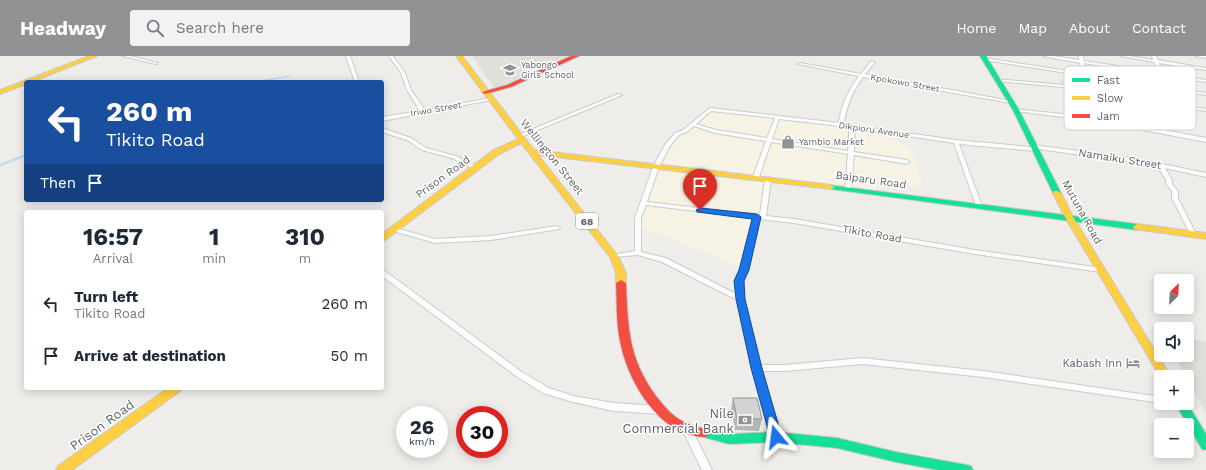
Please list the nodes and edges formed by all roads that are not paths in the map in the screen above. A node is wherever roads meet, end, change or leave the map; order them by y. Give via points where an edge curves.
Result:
1 (94, 56) edge
2 (125, 56) edge
3 (348, 56) edge
4 (391, 56) edge
5 (459, 56) edge
6 (576, 56) edge
7 (1045, 56) edge
8 (1081, 56) edge
9 (1122, 56) edge
10 (1154, 56) edge
11 (1197, 56) edge
12 (1206, 57) edge
13 (983, 58) edge
14 (1156, 61) junction
15 (873, 62) dead end
16 (1082, 62) junction
17 (156, 63) dead end
18 (800, 64) dead end
19 (1082, 66) edge
20 (1108, 66) edge
21 (1158, 66) edge
22 (1187, 66) edge
23 (1196, 67) edge
24 (1206, 69) edge
25 (1064, 72) edge
26 (862, 75) junction
27 (1196, 79) edge
28 (31, 80) edge
29 (356, 80) edge
30 (996, 80) junction
31 (1206, 81) edge
32 (24, 83) edge
33 (1040, 83) junction
34 (1064, 83) edge
35 (1064, 86) edge
36 (0, 92) edge
37 (1196, 93) edge
38 (1206, 94) edge
39 (488, 95) junction
40 (620, 95) dead end
41 (1014, 106) junction
42 (1196, 109) edge
43 (1206, 110) edge
44 (423, 111) junction
45 (1064, 114) edge
46 (778, 118) junction
47 (384, 119) edge
48 (692, 124) junction
49 (841, 125) junction
50 (851, 126) junction
51 (1154, 130) edge
52 (384, 131) edge
53 (520, 138) junction
54 (769, 140) junction
55 (1206, 140) edge
56 (956, 142) junction
57 (1034, 148) junction
58 (533, 152) junction
59 (851, 154) junction
60 (907, 162) dead end
61 (1160, 165) junction
62 (656, 167) junction
63 (476, 168) junction
64 (1206, 175) edge
65 (756, 177) junction
66 (768, 179) junction
67 (848, 189) junction
68 (643, 203) junction
69 (979, 206) junction
70 (760, 217) junction
71 (1069, 217) junction
72 (557, 228) dead end
73 (392, 229) junction
74 (1193, 234) junction
75 (384, 236) edge
76 (1206, 236) edge
77 (638, 253) junction
78 (614, 256) junction
79 (1101, 270) junction
80 (384, 274) edge
81 (740, 299) junction
82 (756, 368) junction
83 (1162, 370) edge
84 (173, 390) edge
85 (1154, 399) edge
86 (661, 410) junction
87 (1185, 410) edge
88 (687, 429) junction
89 (776, 437) junction
90 (1206, 445) edge
91 (62, 470) edge
92 (707, 470) edge
93 (967, 470) edge

1 - 28 street
2 - 17 street
3 - 29 street
4 - 44 street
5 - 39 street, Wellington Street / 68
6 - 39 street
7 - 16 street
8 - 16 street
9 - 14 street
10 - 14 street
11 - 12 street
13 - 25 street
13 - 30 street, Mutuna Road
14 - 21 street
14 - 22 street
15 - 26 street
16 - 19 street
16 - 20 street
18 - 26 street, Kpokowo Street
23 - 24 street
26 - 41 street, Kpokowo Street
26 - 49 street via 842,112
27 - 31 street
30 - 33 street
30 - 41 street, Mutuna Road
32 - 36 street
33 - 34 street
33 - 35 street
37 - 38 street
39 - 44 street, Iriwo Street
39 - 53 street, Wellington Street / 68
40 - 53 street
41 - 45 street, Kpokowo Street
41 - 57 street, Mutuna Road
42 - 43 street
44 - 47 street, Iriwo Street
46 - 48 street, Dikpioru Avenue via 714,108
46 - 49 street, Dikpioru Avenue
46 - 54 street
48 - 54 street
48 - 62 street via 677,134
49 - 50 street, Dikpioru Avenue
50 - 56 street, Dikpioru Avenue
50 - 59 street
51 - 55 street, Kpokowo Street
52 - 63 street
53 - 58 street, Wellington Street / 68
53 - 63 street, Prison Road
54 - 59 street
54 - 65 street
56 - 57 street, Dikpioru Avenue
56 - 69 street
57 - 61 street, Namaiku Street
57 - 71 street, Mutuna Road
58 - 62 street, Baiparu Road
58 - 78 street, Wellington Street / 68
59 - 60 street
59 - 67 street
61 - 64 street, Namaiku Street
61 - 74 street via 1175,191 1175,198
62 - 65 street, Baiparu Road
62 - 68 street
63 - 73 street, Prison Road
65 - 66 street, Baiparu Road
66 - 67 street, Baiparu Road
66 - 70 street
67 - 69 street, Baiparu Road
68 - 70 street, Tikito Road
68 - 77 street via 638,218
69 - 71 street, Baiparu Road
70 - 79 street, Tikito Road
70 - 81 street via 739,281
71 - 74 street, Baiparu Road
71 - 79 street, Mutuna Road
72 - 73 street via 491,238 435,241
73 - 75 street, Prison Road
74 - 76 street, Baiparu Road
77 - 78 street
77 - 81 street via 664,260
78 - 86 street, Wellington Street / 68 via 621,273 623,330 629,356
79 - 83 street, Mutuna Road
80 - 86 street via 546,391 614,407
81 - 82 street
82 - 85 street via 862,361 983,374
82 - 89 street
84 - 91 street, Prison Road
86 - 88 street, Wellington Street via 676,424
87 - 90 street
88 - 89 street, Wellington Street via 729,439
88 - 92 street
89 - 93 street, Wellington Street via 837,443

